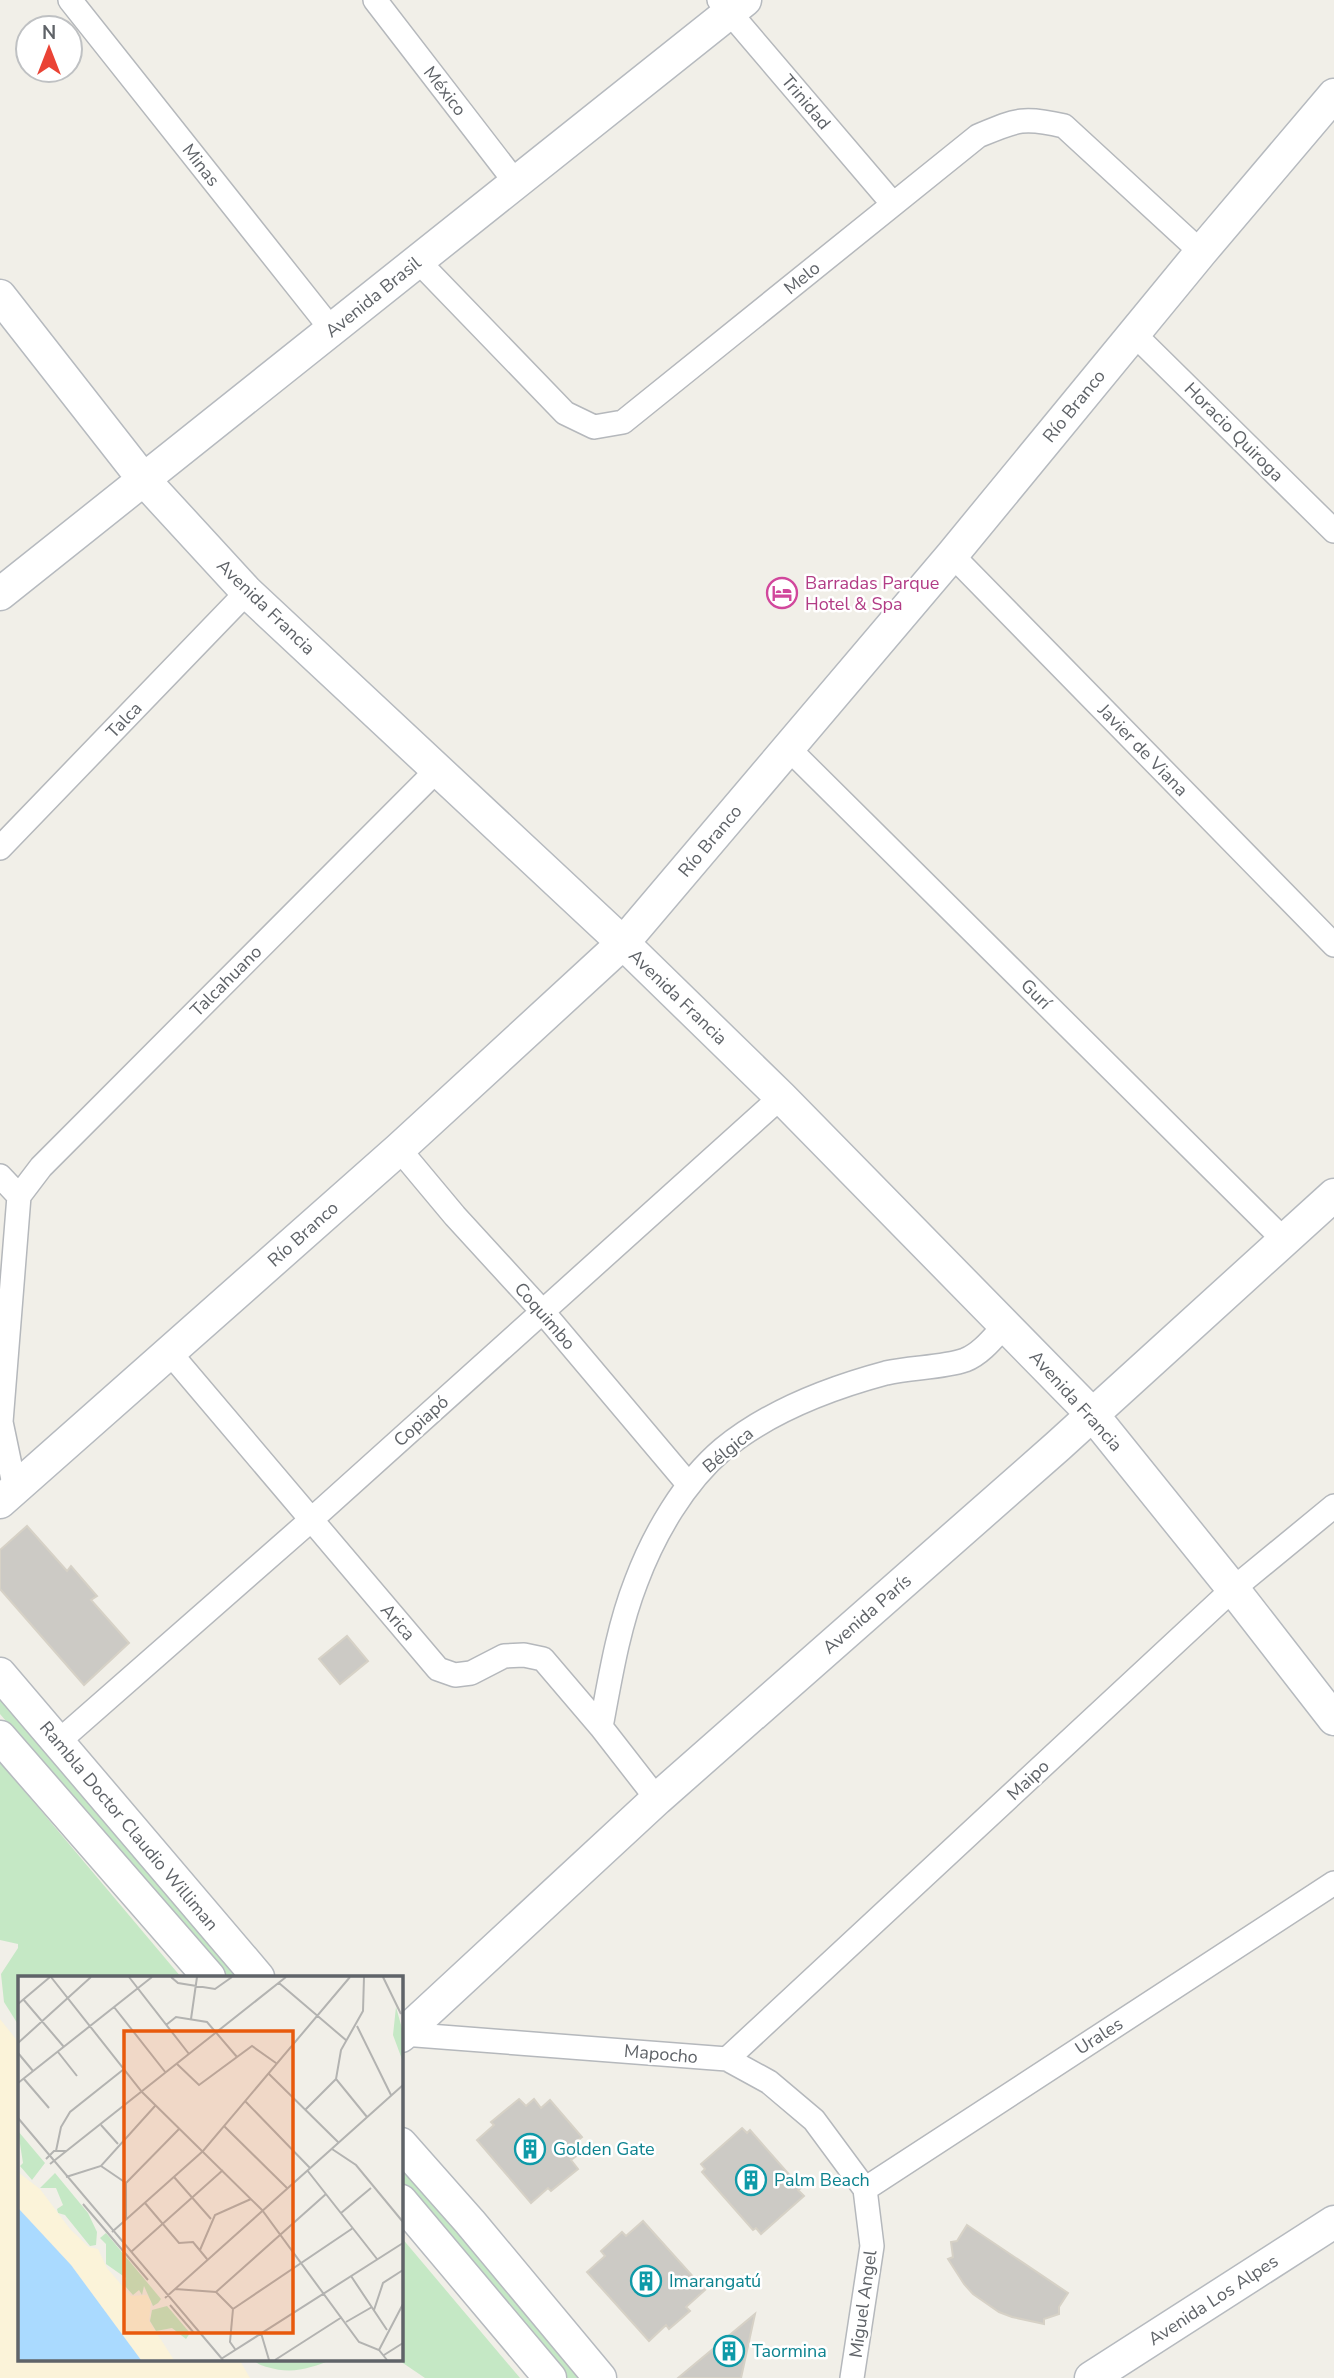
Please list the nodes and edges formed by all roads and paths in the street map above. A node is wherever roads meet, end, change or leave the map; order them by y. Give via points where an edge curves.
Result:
1 (70, 0) edge
2 (375, 0) edge
3 (731, 4) edge
4 (1334, 95) edge
5 (516, 183) junction
6 (893, 204) junction
7 (1201, 252) junction
8 (418, 261) junction
9 (0, 297) edge
10 (332, 330) junction
11 (1134, 334) junction
12 (144, 480) junction
13 (1334, 531) edge
14 (953, 555) junction
15 (247, 592) junction
16 (0, 594) edge
17 (789, 749) junction
18 (438, 769) junction
19 (0, 848) edge
20 (623, 943) junction
21 (1334, 945) edge
22 (781, 1097) junction
23 (399, 1149) junction
24 (0, 1176) edge
25 (1334, 1195) edge
26 (19, 1196) junction
27 (1284, 1240) junction
28 (543, 1312) junction
29 (1005, 1325) junction
30 (170, 1353) junction
31 (1092, 1414) junction
32 (688, 1485) junction
33 (8, 1495) edge
34 (1334, 1506) edge
35 (311, 1520) junction
36 (1233, 1589) junction
37 (0, 1674) edge
38 (1334, 1719) edge
39 (601, 1727) junction
40 (0, 1737) edge
41 (58, 1742) junction
42 (657, 1799) junction
43 (1334, 1883) edge
44 (208, 1976) edge
45 (257, 1976) edge
46 (402, 2035) edge
47 (727, 2059) junction
48 (402, 2145) edge
49 (864, 2189) junction
50 (402, 2203) edge
51 (1334, 2222) edge
52 (550, 2378) edge
53 (600, 2378) edge
54 (852, 2378) edge
55 (1091, 2378) edge

1 - 10 street, Minas
2 - 5 street, México
3 - 5 street, Avenida Brasil
3 - 6 street, Trinidad
4 - 7 street, Río Branco
5 - 8 street, Avenida Brasil
6 - 7 street, Melo via 978,136 1011,122 1035,119 1065,126
6 - 8 street, Melo via 623,422 594,427 565,414
7 - 11 street, Río Branco
8 - 10 street, Avenida Brasil
9 - 12 street, Avenida Francia
10 - 12 street, Avenida Brasil
11 - 13 street, Horacio Quiroga
11 - 14 street, Río Branco
12 - 15 street, Avenida Francia
12 - 16 street, Avenida Brasil
14 - 17 street, Río Branco
14 - 21 street, Javier de Viana
15 - 18 street, Avenida Francia
15 - 19 street, Talca
17 - 20 street, Río Branco
17 - 27 street, Gurí
18 - 20 street, Avenida Francia
18 - 26 street, Talcahuano via 41,1167
20 - 22 street, Avenida Francia
20 - 23 street, Río Branco
22 - 28 street, Copiapó
22 - 29 street, Avenida Francia
23 - 28 street, Coquimbo
23 - 30 street, Río Branco
24 - 26 street
25 - 27 street, Avenida París
26 - 33 street via 1,1422
27 - 31 street, Avenida París
28 - 32 street, Coquimbo
28 - 35 street, Copiapó
29 - 31 street, Avenida Francia
29 - 32 street, Bélgica via 966,1359 888,1373 829,1391 762,1422 723,1450
30 - 33 street, Río Branco
30 - 35 street, Arica
31 - 36 street, Avenida Francia
31 - 42 street, Avenida París
32 - 39 street, Bélgica via 636,1582
34 - 36 street, Maipo
35 - 39 street, Arica via 438,1669 454,1675 471,1673 504,1656 543,1659
35 - 41 street, Copiapó
36 - 38 street, Avenida Francia
36 - 47 street, Maipo
37 - 41 street, Rambla Doctor Claudio Williman
39 - 42 street, Arica
40 - 44 street, Rambla Doctor Claudio Williman
41 - 45 street, Rambla Doctor Claudio Williman
42 - 46 street, Avenida París
43 - 49 street, Urales
46 - 47 street, Mapocho
47 - 49 street, Mapocho via 769,2082 814,2120
48 - 53 street
49 - 54 street, Miguel Angel via 872,2246
50 - 52 street
51 - 55 street, Avenida Los Alpes

